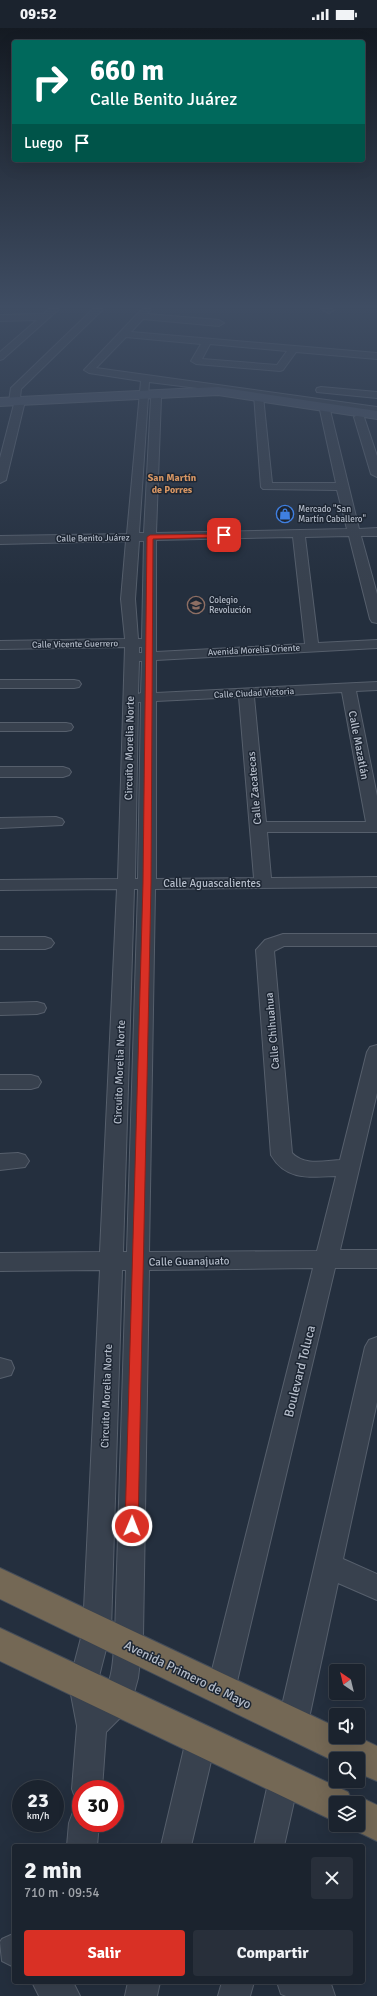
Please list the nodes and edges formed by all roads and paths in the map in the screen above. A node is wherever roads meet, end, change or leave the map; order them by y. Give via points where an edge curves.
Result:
1 (17, 401) junction
2 (21, 401) edge
3 (148, 401) edge
4 (152, 401) edge
5 (258, 401) edge
6 (290, 401) edge
7 (311, 401) edge
8 (350, 401) edge
9 (0, 402) edge
10 (348, 406) junction
11 (325, 410) dead end
12 (377, 410) edge
13 (377, 414) edge
14 (142, 416) junction
15 (156, 416) junction
16 (359, 417) dead end
17 (364, 438) junction
18 (377, 438) edge
19 (377, 474) edge
20 (0, 480) edge
21 (342, 486) junction
22 (377, 532) edge
23 (354, 533) junction
24 (298, 534) junction
25 (133, 537) junction
26 (150, 537) junction
27 (0, 540) edge
28 (377, 619) edge
29 (377, 644) edge
30 (0, 645) edge
31 (312, 647) junction
32 (141, 650) junction
33 (0, 684) edge
34 (74, 684) dead end
35 (377, 686) edge
36 (348, 687) junction
37 (246, 693) junction
38 (140, 698) junction
39 (0, 727) edge
40 (66, 727) dead end
41 (0, 772) edge
42 (63, 772) dead end
43 (56, 822) dead end
44 (0, 823) edge
45 (258, 827) junction
46 (376, 827) edge
47 (263, 882) junction
48 (377, 882) edge
49 (147, 883) junction
50 (126, 884) junction
51 (0, 885) edge
52 (377, 940) edge
53 (0, 943) edge
54 (45, 943) dead end
55 (37, 1008) dead end
56 (0, 1009) edge
57 (377, 1052) edge
58 (0, 1082) edge
59 (31, 1082) dead end
60 (349, 1168) junction
61 (327, 1259) junction
62 (377, 1259) edge
63 (112, 1261) junction
64 (137, 1261) junction
65 (0, 1262) edge
66 (376, 1358) edge
67 (328, 1565) junction
68 (0, 1583) edge
69 (377, 1587) edge
70 (97, 1630) junction
71 (0, 1644) edge
72 (128, 1644) junction
73 (83, 1684) junction
74 (221, 1690) junction
75 (118, 1700) junction
76 (293, 1723) junction
77 (92, 1726) junction
78 (201, 1740) junction
79 (377, 1764) edge
80 (284, 1779) junction
81 (88, 1780) edge
82 (329, 1801) edge
83 (365, 1817) edge
84 (377, 1823) edge
85 (83, 1832) edge
86 (82, 1844) edge
87 (176, 1844) edge
88 (269, 1844) edge
89 (50, 1984) edge
90 (70, 1984) edge
91 (144, 1984) edge
92 (237, 1984) edge
93 (297, 1984) edge
94 (64, 1996) edge
95 (69, 1996) edge
96 (141, 1996) edge
97 (234, 1996) edge
98 (319, 1996) edge

1 - 2 street
1 - 9 street
1 - 20 street
3 - 14 street, Circuito Morelia Norte
4 - 15 street, Circuito Morelia Norte
5 - 21 street via 267,487
6 - 13 street
7 - 10 street
8 - 10 street
10 - 12 street
11 - 21 street
14 - 15 street
14 - 25 street, Circuito Morelia Norte
15 - 26 street, Circuito Morelia Norte
16 - 17 street
17 - 18 street
17 - 19 street
21 - 23 street
22 - 23 street, Calle Benito Juárez
23 - 24 street, Calle Benito Juárez
23 - 28 street
24 - 26 street, Calle Benito Juárez
24 - 31 street
25 - 26 street, Calle Benito Juárez
25 - 27 street, Calle Benito Juárez
25 - 32 street, Circuito Morelia Norte via 128,599
26 - 32 street, Circuito Morelia Norte
29 - 31 street, Avenida Morelia Oriente
30 - 32 street, Calle Vicente Guerrero
31 - 32 street, Avenida Morelia Oriente
32 - 38 street, Circuito Morelia Norte
33 - 34 street
35 - 36 street, Calle Ciudad Victoria
36 - 37 street, Calle Ciudad Victoria
36 - 46 street, Calle Mazatlán
37 - 38 street, Calle Ciudad Victoria
37 - 45 street, Calle Zacatecas
38 - 49 street, Circuito Morelia Norte
38 - 50 street, Circuito Morelia Norte
39 - 40 street
41 - 42 street
43 - 44 street
45 - 46 street
45 - 47 street, Calle Zacatecas
47 - 48 street, Calle Aguascalientes
47 - 49 street, Calle Aguascalientes
49 - 50 street, Calle Aguascalientes
49 - 64 street, Circuito Morelia Norte
50 - 51 street, Calle Aguascalientes
50 - 63 street, Circuito Morelia Norte
52 - 60 street, Calle Chihuahua via 283,940 271,944 265,950 282,1155 290,1164 299,1168
53 - 54 street
55 - 56 street
57 - 60 street, Boulevard Toluca
58 - 59 street
60 - 61 street, Boulevard Toluca
61 - 62 street, Calle Guanajuato
61 - 64 street, Calle Guanajuato
61 - 74 street, Boulevard Toluca
63 - 64 street, Calle Guanajuato
63 - 65 street, Calle Guanajuato
63 - 70 street, Circuito Morelia Norte
64 - 72 street, Circuito Morelia Norte
66 - 67 street
67 - 69 street
67 - 76 street
68 - 70 highway, Avenida Primero de Mayo
70 - 72 highway, Avenida Primero de Mayo
70 - 73 street, Circuito Morelia Norte
71 - 73 highway
72 - 74 highway, Avenida Primero de Mayo
72 - 75 street, Circuito Morelia Norte via 124,1678
73 - 75 highway
73 - 77 street, Circuito Morelia Norte
74 - 76 highway, Avenida Primero de Mayo
75 - 77 street, Circuito Morelia Norte
75 - 78 highway
76 - 79 highway, Avenida Primero de Mayo
77 - 81 street, Circuito Morelia Norte
78 - 80 highway
78 - 87 street
80 - 82 highway
80 - 88 street
83 - 84 highway
85 - 86 street
89 - 94 street
90 - 95 street
91 - 96 street
92 - 97 street
93 - 98 street

